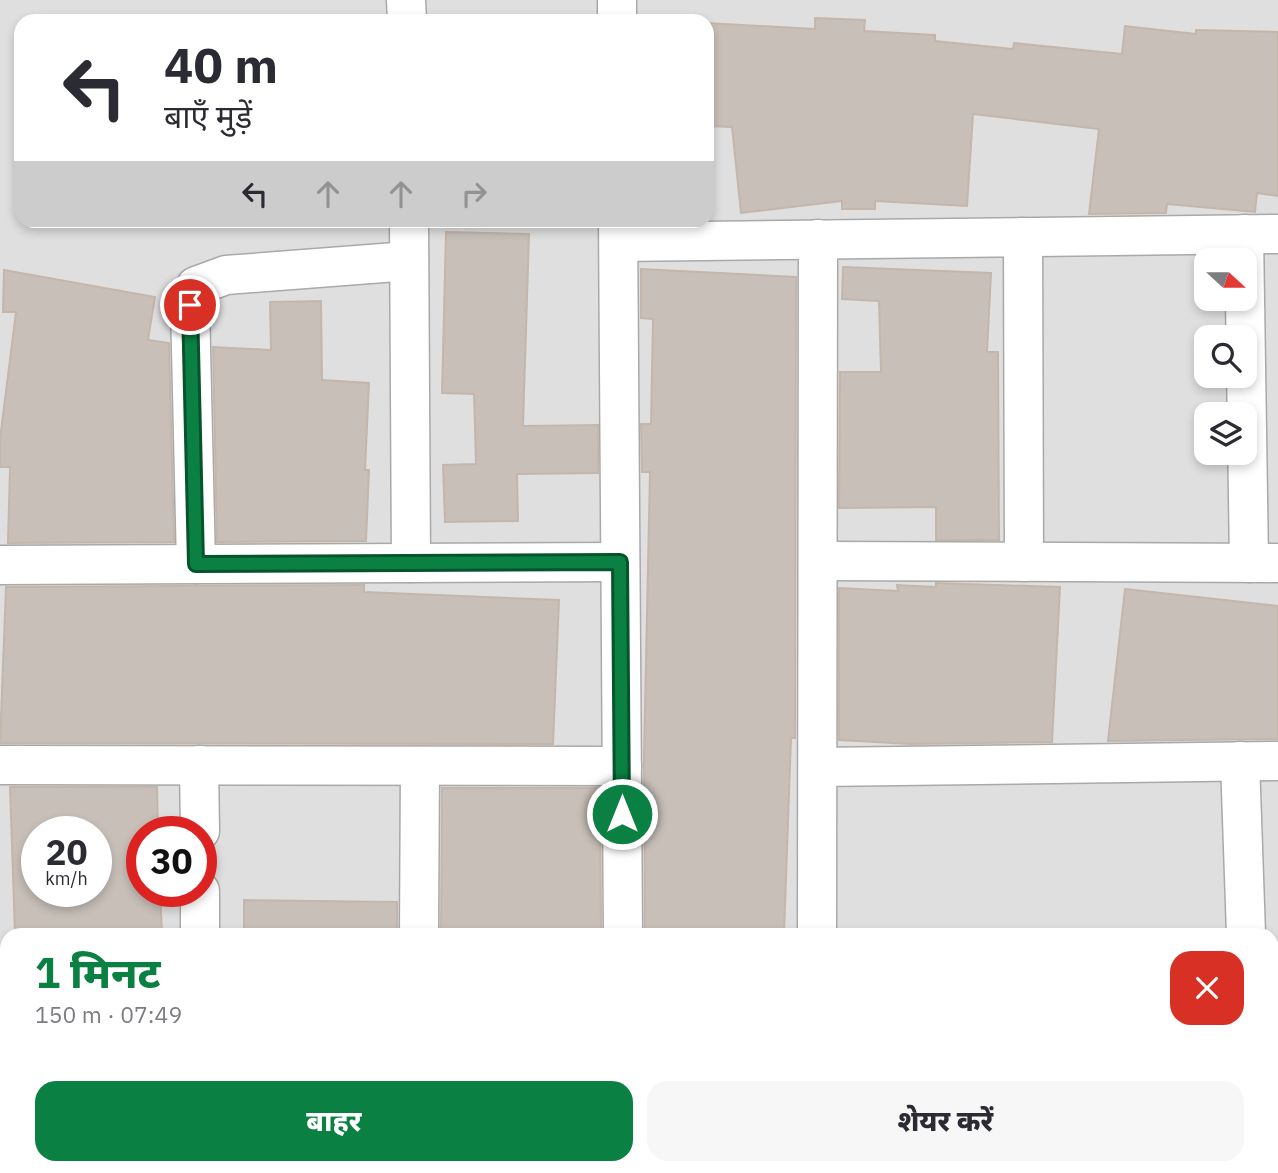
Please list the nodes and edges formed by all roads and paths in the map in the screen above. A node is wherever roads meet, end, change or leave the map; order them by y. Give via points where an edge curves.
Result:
1 (409, 228) edge
2 (619, 231) edge
3 (1261, 234) edge
4 (1023, 237) junction
5 (818, 239) junction
6 (409, 261) junction
7 (818, 561) junction
8 (620, 562) junction
9 (1024, 562) junction
10 (411, 563) junction
11 (1264, 563) edge
12 (196, 564) junction
13 (0, 565) edge
14 (1240, 761) junction
15 (1278, 761) edge
16 (0, 765) edge
17 (199, 765) junction
18 (420, 766) junction
19 (622, 766) junction
20 (818, 767) junction
21 (200, 816) edge
22 (200, 907) edge
23 (200, 928) edge
24 (419, 928) edge
25 (623, 928) edge
26 (817, 928) edge
27 (1246, 928) edge

1 - 6 street
2 - 5 street
2 - 8 street
3 - 4 street
3 - 11 street
4 - 5 street
4 - 9 street
5 - 7 street
6 - 10 street
6 - 12 street via 226,275 196,286 190,305
7 - 9 street
7 - 20 street
8 - 10 street
8 - 19 street
9 - 11 street
10 - 12 street
12 - 13 street
14 - 15 street
14 - 20 street
14 - 27 street
16 - 17 street
17 - 18 street
17 - 21 street
18 - 19 street
18 - 24 street
19 - 25 street
20 - 26 street
22 - 23 street

